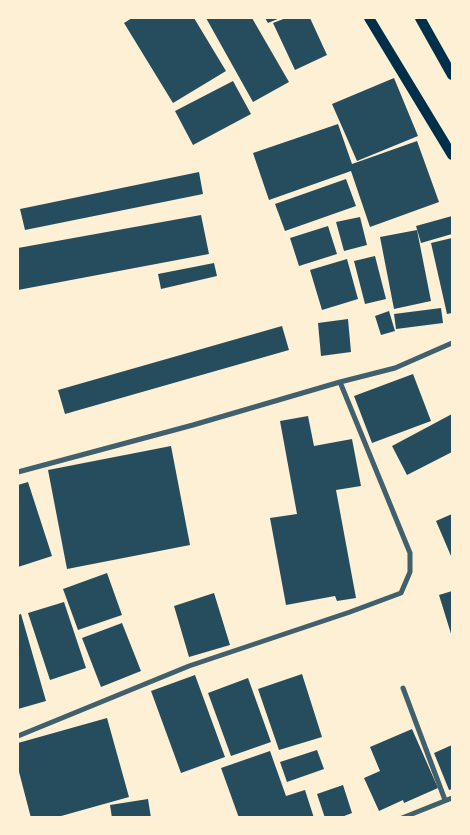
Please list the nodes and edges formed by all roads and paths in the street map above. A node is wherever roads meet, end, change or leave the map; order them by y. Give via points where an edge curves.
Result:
1 (369, 18) edge
2 (420, 18) edge
3 (452, 75) edge
4 (452, 155) edge
5 (452, 343) edge
6 (340, 382) junction
7 (18, 472) edge
8 (403, 688) dead end
9 (18, 736) edge
10 (452, 798) edge
11 (445, 800) junction
12 (402, 818) edge

1 - 4 main road
2 - 3 main road
5 - 6 street via 395,368
6 - 7 street
6 - 9 street via 410,553 410,572 401,593 189,666
8 - 11 street
10 - 11 street
11 - 12 street

